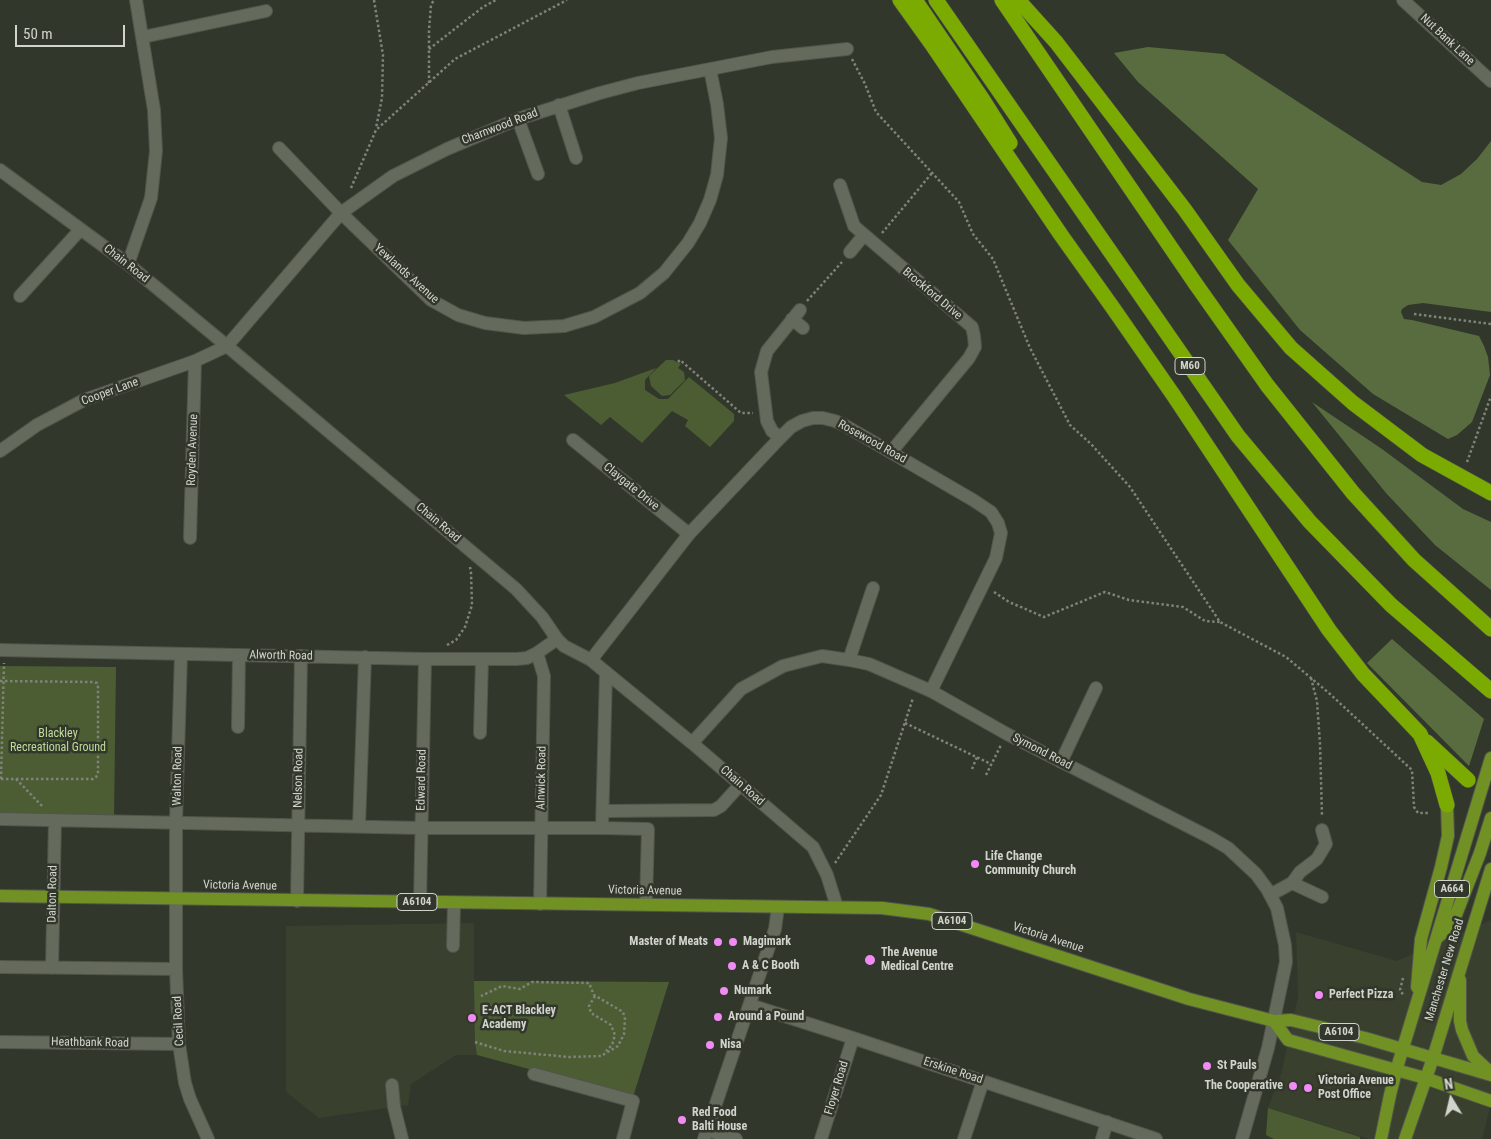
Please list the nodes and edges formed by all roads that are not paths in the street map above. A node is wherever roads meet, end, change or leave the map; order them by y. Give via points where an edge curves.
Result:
1 (136, 0) edge
2 (900, 0) edge
3 (915, 0) edge
4 (936, 0) edge
5 (1002, 0) edge
6 (1018, 0) edge
7 (1403, 0) edge
8 (266, 11) dead end
9 (143, 37) junction
10 (847, 49) road end
11 (710, 69) junction
12 (1491, 81) edge
13 (559, 105) junction
14 (518, 119) junction
15 (278, 148) dead end
16 (576, 158) dead end
17 (0, 170) edge
18 (538, 174) dead end
19 (840, 185) dead end
20 (341, 213) junction
21 (80, 230) junction
22 (869, 240) junction
23 (850, 252) road end
24 (128, 264) junction
25 (20, 296) dead end
26 (1113, 308) junction
27 (803, 328) dead end
28 (227, 346) junction
29 (195, 361) junction
30 (780, 438) junction
31 (573, 440) dead end
32 (0, 451) edge
33 (890, 452) junction
34 (1490, 492) edge
35 (689, 534) junction
36 (190, 538) dead end
37 (873, 588) dead end
38 (1491, 629) edge
39 (556, 639) junction
40 (2, 650) edge
41 (537, 653) junction
42 (181, 654) junction
43 (239, 655) junction
44 (301, 656) junction
45 (365, 657) junction
46 (425, 659) junction
47 (482, 660) junction
48 (591, 660) junction
49 (849, 660) junction
50 (606, 672) junction
51 (1096, 688) dead end
52 (932, 691) junction
53 (1491, 691) edge
54 (238, 727) dead end
55 (480, 734) dead end
56 (1420, 734) junction
57 (692, 743) junction
58 (1061, 762) junction
59 (1490, 762) edge
60 (1468, 780) joint
61 (740, 784) junction
62 (1487, 785) edge
63 (1446, 805) joint
64 (609, 811) dead end
65 (1491, 818) edge
66 (0, 819) edge
67 (55, 820) junction
68 (176, 822) junction
69 (298, 825) junction
70 (359, 826) junction
71 (421, 828) junction
72 (540, 828) junction
73 (602, 828) junction
74 (1322, 830) road end
75 (1491, 869) edge
76 (1292, 883) junction
77 (1270, 895) junction
78 (0, 896) edge
79 (53, 897) junction
80 (1322, 897) dead end
81 (176, 899) junction
82 (297, 901) junction
83 (420, 902) junction
84 (454, 903) junction
85 (540, 904) junction
86 (646, 904) junction
87 (778, 907) junction
88 (836, 907) junction
89 (1438, 938) junction
90 (454, 946) dead end
91 (1461, 965) junction
92 (0, 967) edge
93 (52, 968) junction
94 (176, 969) junction
95 (750, 1005) junction
96 (1414, 1012) junction
97 (1274, 1021) junction
98 (853, 1038) junction
99 (0, 1042) edge
100 (179, 1044) junction
101 (1410, 1050) junction
102 (1433, 1058) junction
103 (1396, 1071) junction
104 (534, 1074) dead end
105 (1491, 1074) edge
106 (1425, 1078) junction
107 (983, 1081) junction
108 (392, 1085) dead end
109 (1491, 1101) edge
110 (1106, 1122) junction
111 (705, 1134) edge
112 (208, 1139) edge
113 (402, 1139) edge
114 (623, 1139) edge
115 (736, 1139) edge
116 (821, 1139) edge
117 (964, 1139) edge
118 (1102, 1139) edge
119 (1156, 1139) edge
120 (1242, 1139) edge
121 (1381, 1139) edge
122 (1405, 1139) edge

1 - 9 street
2 - 26 highway, M60
3 - 26 highway, M60 via 983,100
4 - 53 highway, M60 via 1238,436 1310,522 1391,605
5 - 38 highway via 1267,384 1359,500 1414,560
6 - 34 highway via 1056,42 1185,210 1238,285 1291,348 1353,403 1422,455
7 - 12 street, Nut Bank Lane
8 - 9 street
9 - 24 street via 154,110 156,152 151,198
10 - 11 street, Charnwood Road via 772,57
11 - 13 street, Charnwood Road via 638,83
11 - 20 street, Yewlands Avenue via 721,138 717,175 700,223 664,273 640,293 594,317 564,326 524,328 485,323 458,315 431,300
13 - 14 street, Charnwood Road
13 - 16 street
14 - 18 street
14 - 20 street, Charnwood Road via 393,176
15 - 20 street, Yewlands Avenue
17 - 21 street, Chain Road
19 - 22 street, Brockford Drive via 854,226
20 - 28 street, Charnwood Road
21 - 24 street, Chain Road
21 - 25 street
22 - 23 street
22 - 33 street, Brockford Drive via 972,327 975,347
24 - 28 street, Chain Road
26 - 56 highway, M60 via 1329,630 1363,674
27 - 30 street via 796,314 763,360 761,372 767,421
28 - 29 street, Cooper Lane
28 - 39 street, Chain Road via 516,589 542,617
29 - 32 street, Cooper Lane via 84,400 37,425
29 - 36 street, Royden Avenue
30 - 33 street, Rosewood Road via 791,427 813,418 823,418 844,425
30 - 35 street, Rosewood Road
31 - 35 street, Claygate Drive
33 - 52 street, Rosewood Road via 991,512 1001,533 996,558
35 - 48 street, Rosewood Road
37 - 49 street
39 - 41 street, Alworth Road
39 - 48 street, Chain Road
40 - 42 street, Alworth Road
41 - 47 street, Alworth Road via 527,658
41 - 72 street, Alnwick Road via 544,676
42 - 43 street, Alworth Road
42 - 68 street, Walton Road
43 - 44 street, Alworth Road
43 - 54 street
44 - 45 street, Alworth Road
44 - 69 street, Nelson Road
45 - 46 street, Alworth Road
45 - 70 street
46 - 47 street, Alworth Road
46 - 71 street, Edward Road
47 - 55 street
48 - 50 street, Chain Road
49 - 52 street, Symond Road via 869,664
49 - 57 street, Symond Road via 822,656 783,666 742,689
50 - 57 street, Chain Road
50 - 73 street
51 - 58 street
52 - 58 street, Symond Road
56 - 60 highway, M60
56 - 63 highway, M60 via 1438,773
57 - 61 street, Chain Road
58 - 77 street, Symond Road via 1228,848 1256,874
59 - 62 main road, Manchester New Road / A664
60 - 62 main road
61 - 64 street via 714,810
61 - 88 street, Chain Road via 813,847 827,875
62 - 89 main road, Manchester New Road / A664
63 - 96 main road via 1448,836 1421,939
65 - 89 main road via 1452,925
66 - 67 street
67 - 68 street
67 - 79 street, Dalton Road
68 - 69 street
68 - 81 street, Walton Road
69 - 70 street
69 - 82 street, Nelson Road
70 - 71 street
71 - 72 street
71 - 83 street, Edward Road
72 - 73 street
72 - 85 street, Alnwick Road
73 - 86 street via 648,829
74 - 76 street via 1326,844 1317,859
75 - 91 main road, Manchester New Road / A664
76 - 77 street
76 - 80 street
77 - 97 street, Symond Road via 1282,927 1286,962
78 - 79 main road, Victoria Avenue / A6104
79 - 81 main road, Victoria Avenue / A6104
79 - 93 street, Dalton Road
81 - 82 main road, Victoria Avenue / A6104
81 - 94 street, Cecil Road
82 - 83 main road, Victoria Avenue / A6104
83 - 84 main road, Victoria Avenue / A6104
84 - 85 main road, Victoria Avenue / A6104
84 - 90 street
85 - 86 main road, Victoria Avenue / A6104
86 - 87 main road, Victoria Avenue / A6104
87 - 88 main road, Victoria Avenue / A6104
87 - 95 street via 775,929
88 - 97 main road, Victoria Avenue / A6104 via 929,914 1189,999
89 - 96 main road, Manchester New Road / A664
91 - 102 main road, Manchester New Road / A664
91 - 105 main road via 1462,1030 1473,1056
92 - 93 street
93 - 94 street
94 - 100 street, Cecil Road
95 - 98 street, Erskine Road
95 - 111 street
96 - 101 main road, Manchester New Road / A664
97 - 101 main road, Victoria Avenue / A6104 via 1291,1020
97 - 103 main road, A6104 via 1288,1040
97 - 120 street, Symond Road
98 - 107 street, Erskine Road
98 - 116 street, Floyer Road
99 - 100 street, Heathbank Road
100 - 112 street, Cecil Road via 188,1091
101 - 102 main road, A6104
101 - 103 main road, Manchester New Road / A664
102 - 105 main road, A6104
102 - 106 main road, Manchester New Road / A664
103 - 106 main road, A6104
103 - 121 main road, A664
104 - 114 street via 633,1101
106 - 109 main road, A6104
106 - 122 main road, A664
107 - 110 street, Erskine Road
107 - 117 street
108 - 113 street
110 - 118 street
110 - 119 street, Erskine Road
111 - 115 street

